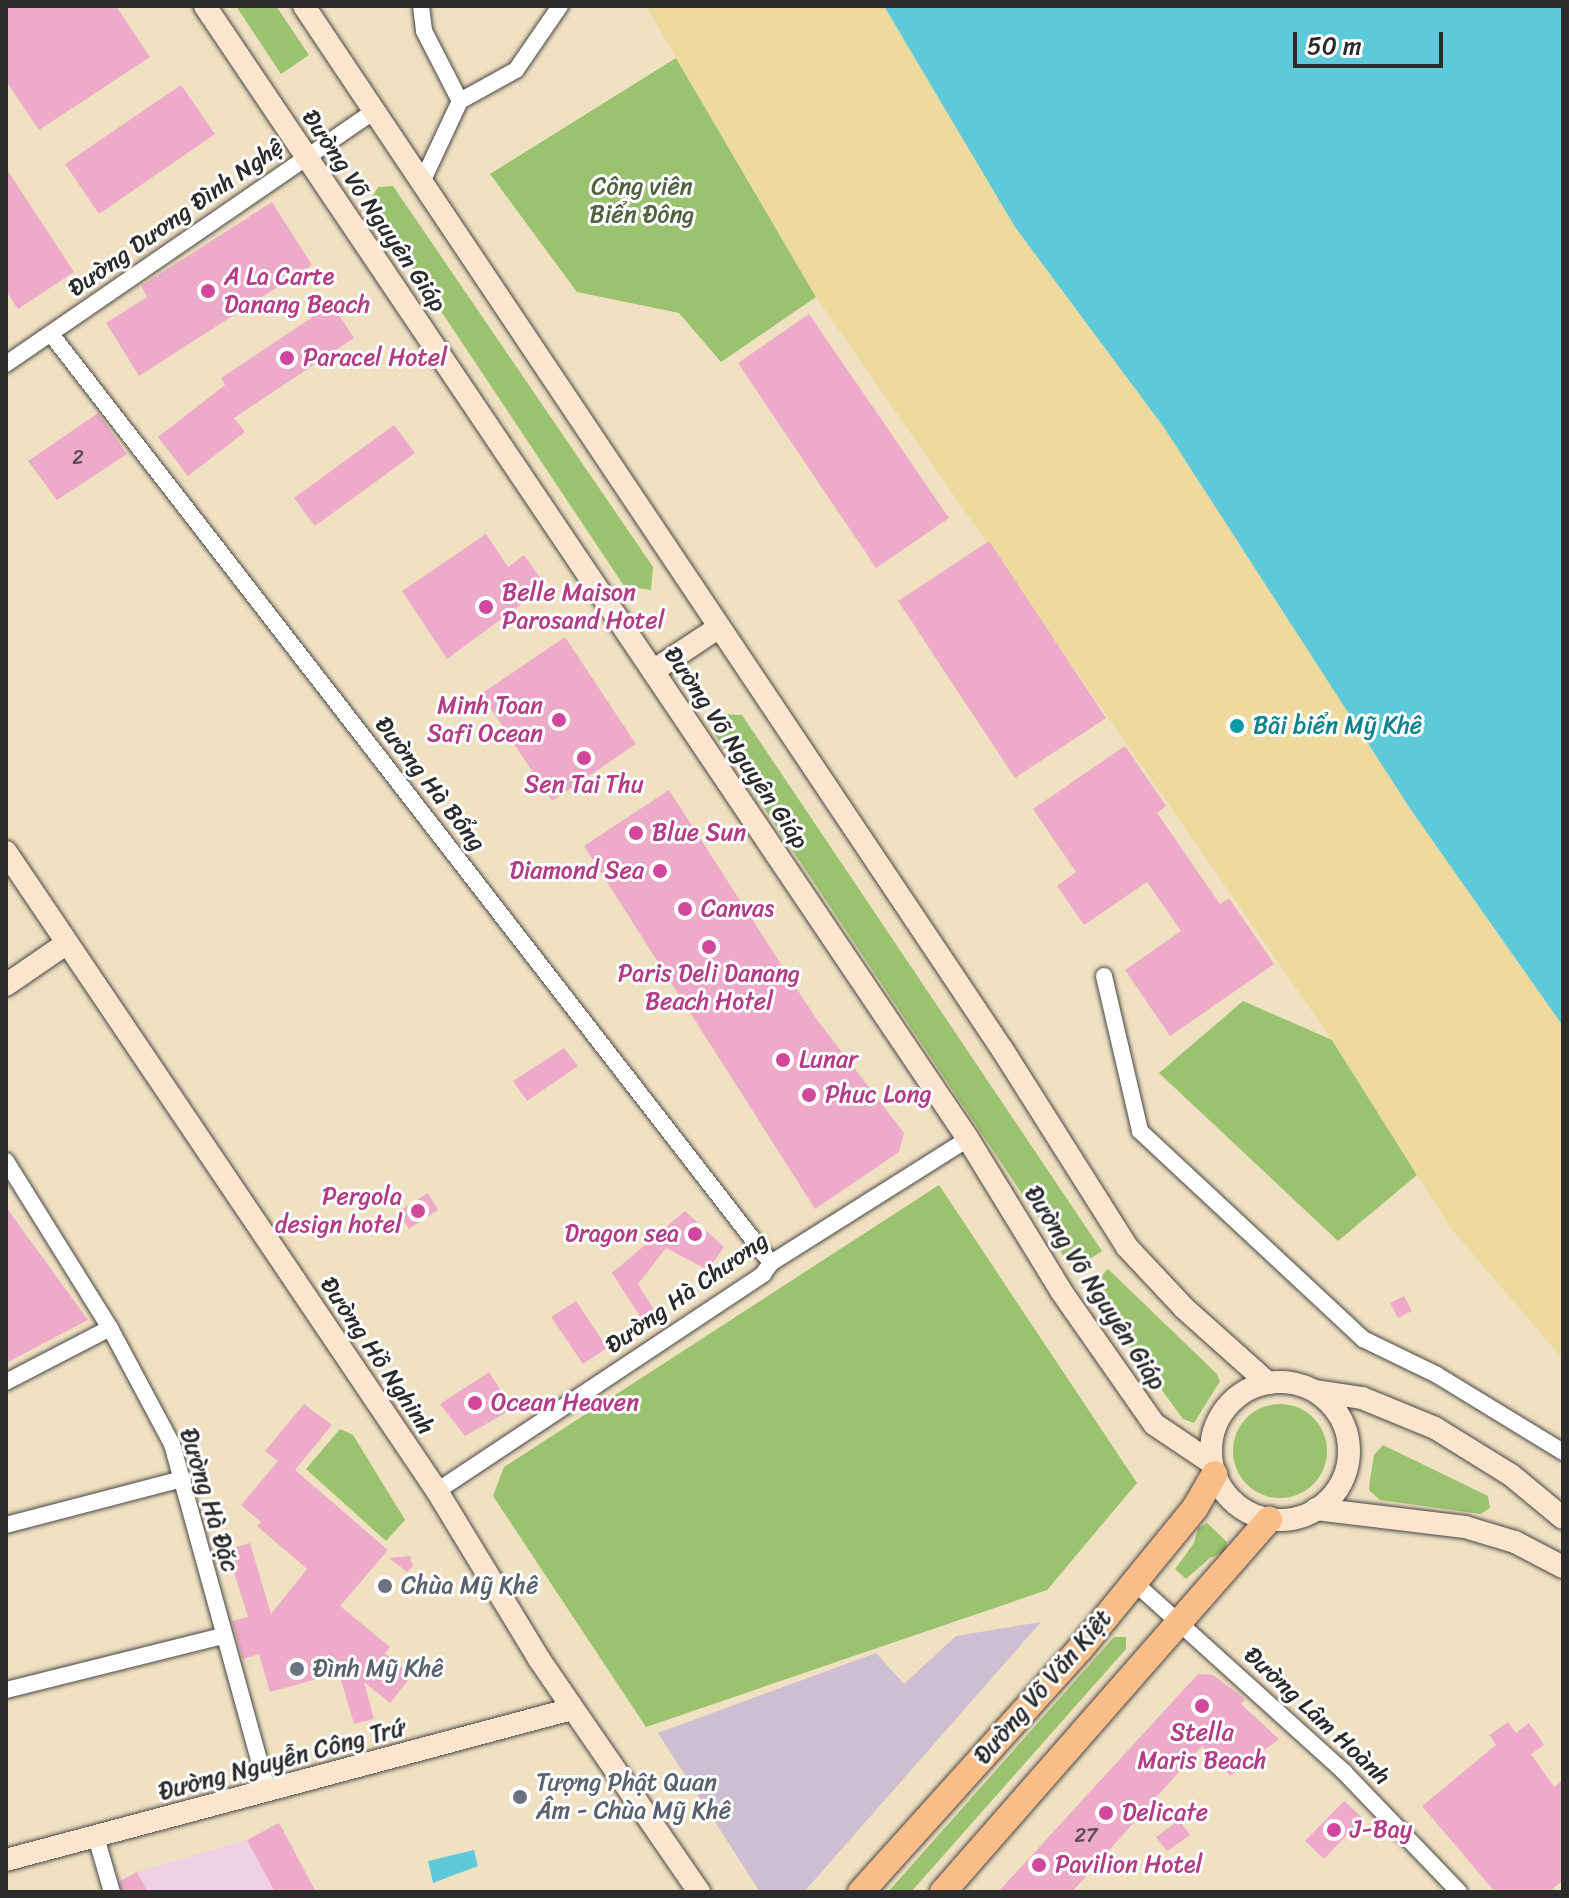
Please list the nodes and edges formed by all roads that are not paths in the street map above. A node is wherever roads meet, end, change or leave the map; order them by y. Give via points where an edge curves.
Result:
1 (205, 6) edge
2 (304, 6) edge
3 (421, 6) edge
4 (560, 6) edge
5 (460, 101) junction
6 (374, 111) junction
7 (307, 157) junction
8 (422, 182) junction
9 (51, 334) junction
10 (6, 364) edge
11 (718, 628) junction
12 (653, 671) junction
13 (6, 852) edge
14 (67, 943) junction
15 (1104, 976) dead end
16 (6, 985) edge
17 (968, 1139) junction
18 (6, 1161) edge
19 (11, 1181) edge
20 (769, 1274) junction
21 (110, 1328) junction
22 (6, 1382) edge
23 (1268, 1383) junction
24 (1315, 1391) junction
25 (1563, 1452) edge
26 (1214, 1469) junction
27 (183, 1479) junction
28 (437, 1491) junction
29 (1316, 1509) junction
30 (1563, 1518) edge
31 (1269, 1519) junction
32 (6, 1525) edge
33 (1563, 1567) edge
34 (1135, 1583) junction
35 (1178, 1621) junction
36 (223, 1636) junction
37 (6, 1690) edge
38 (572, 1709) junction
39 (268, 1792) junction
40 (96, 1837) junction
41 (6, 1860) edge
42 (112, 1892) edge
43 (699, 1892) edge
44 (861, 1892) edge
45 (943, 1892) edge
46 (1459, 1892) edge

1 - 7 main road, Đường Võ Nguyên Giáp
2 - 6 main road, Đường Võ Nguyên Giáp
3 - 5 street via 424,31
4 - 5 street via 516,70
5 - 8 street
6 - 7 street, Đường Dương Đình Nghệ
6 - 8 main road, Đường Võ Nguyên Giáp
7 - 9 street, Đường Dương Đình Nghệ
7 - 12 main road, Đường Võ Nguyên Giáp
8 - 11 main road, Đường Võ Nguyên Giáp
9 - 10 street, Đường Dương Đình Nghệ
9 - 20 street, Đường Hà Bổng
11 - 12 main road
11 - 23 main road, Đường Võ Nguyên Giáp via 1002,1049 1127,1247 1184,1308
12 - 17 main road, Đường Võ Nguyên Giáp
13 - 14 main road, Đường Hồ Nghinh
14 - 16 main road
14 - 28 main road, Đường Hồ Nghinh
15 - 25 street via 1140,1131 1363,1339 1437,1375
17 - 20 street, Đường Hà Chương
17 - 26 main road, Đường Võ Nguyên Giáp via 1061,1291 1154,1424
18 - 19 street, Đường Hà Đặc
19 - 21 street, Đường Hà Đặc
20 - 28 street, Đường Hà Chương
21 - 22 street
21 - 27 street, Đường Hà Đặc via 172,1444
23 - 24 main road
23 - 26 main road via 1239,1397 1218,1421
24 - 29 main road via 1338,1412 1349,1454 1342,1482
24 - 30 main road via 1362,1398 1435,1428 1511,1475
26 - 31 main road via 1236,1504
26 - 34 main road, Đường Võ Văn Kiệt via 1195,1508
27 - 32 street
27 - 36 street, Đường Hà Đặc
28 - 38 main road, Đường Hồ Nghinh
29 - 31 main road
29 - 33 main road via 1465,1527 1515,1542
31 - 35 main road
34 - 35 street, Đường Lâm Hoành
34 - 44 main road, Đường Võ Văn Kiệt
35 - 45 main road
35 - 46 street, Đường Lâm Hoành via 1407,1833
36 - 37 street
36 - 39 street, Đường Hà Đặc
38 - 39 main road, Đường Nguyễn Công Trứ
38 - 43 main road, Đường Hồ Nghinh
39 - 40 main road, Đường Nguyễn Công Trứ
40 - 41 main road, Đường Nguyễn Công Trứ
40 - 42 street

